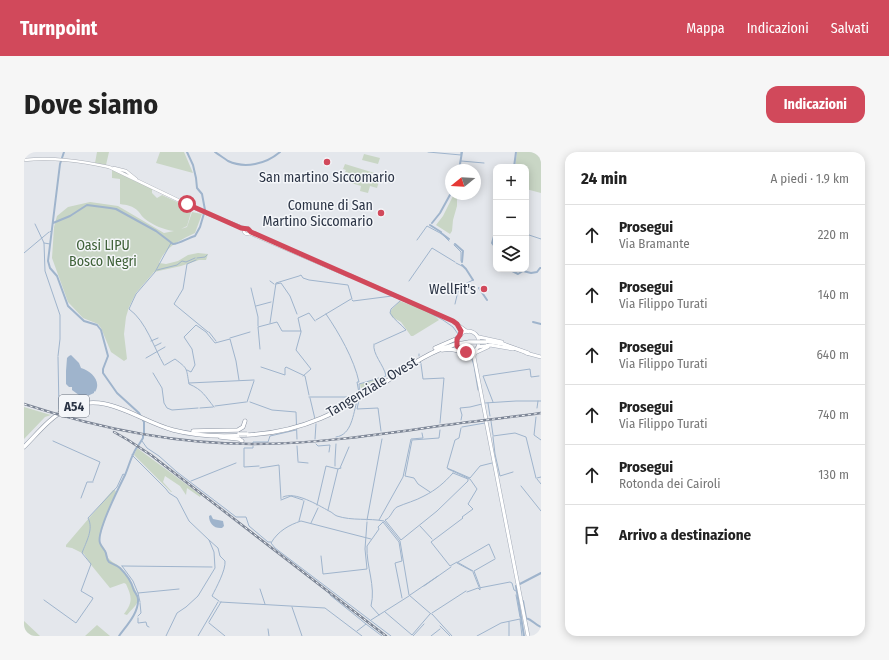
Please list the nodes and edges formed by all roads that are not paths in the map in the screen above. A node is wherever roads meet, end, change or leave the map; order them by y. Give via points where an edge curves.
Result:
1 (24, 160) edge
2 (457, 324) junction
3 (468, 332) junction
4 (459, 336) junction
5 (479, 337) junction
6 (506, 347) junction
7 (477, 349) junction
8 (464, 352) junction
9 (469, 352) junction
10 (528, 353) junction
11 (474, 357) junction
12 (541, 357) edge
13 (411, 364) junction
14 (476, 366) junction
15 (245, 421) dead end
16 (242, 435) junction
17 (24, 446) edge
18 (528, 636) edge

1 - 2 main road via 64,159 109,167 241,228 246,234 250,232
2 - 3 main road
2 - 4 main road via 461,331
3 - 4 main road
3 - 5 main road
4 - 8 main road via 457,346
4 - 13 highway
5 - 7 main road
5 - 10 main road via 504,343
6 - 7 main road via 488,345
6 - 10 main road
6 - 14 main road via 489,347 476,352
7 - 9 main road
7 - 11 main road
8 - 9 main road
8 - 13 highway via 443,350
9 - 11 main road
10 - 12 main road
10 - 13 highway, A54, bridge via 486,342 469,342 452,344
11 - 14 main road
13 - 16 highway, A54 via 325,417 297,427
14 - 18 main road
15 - 16 highway
16 - 17 highway, A54 via 187,432 164,427 120,406 90,401 76,404 56,414

